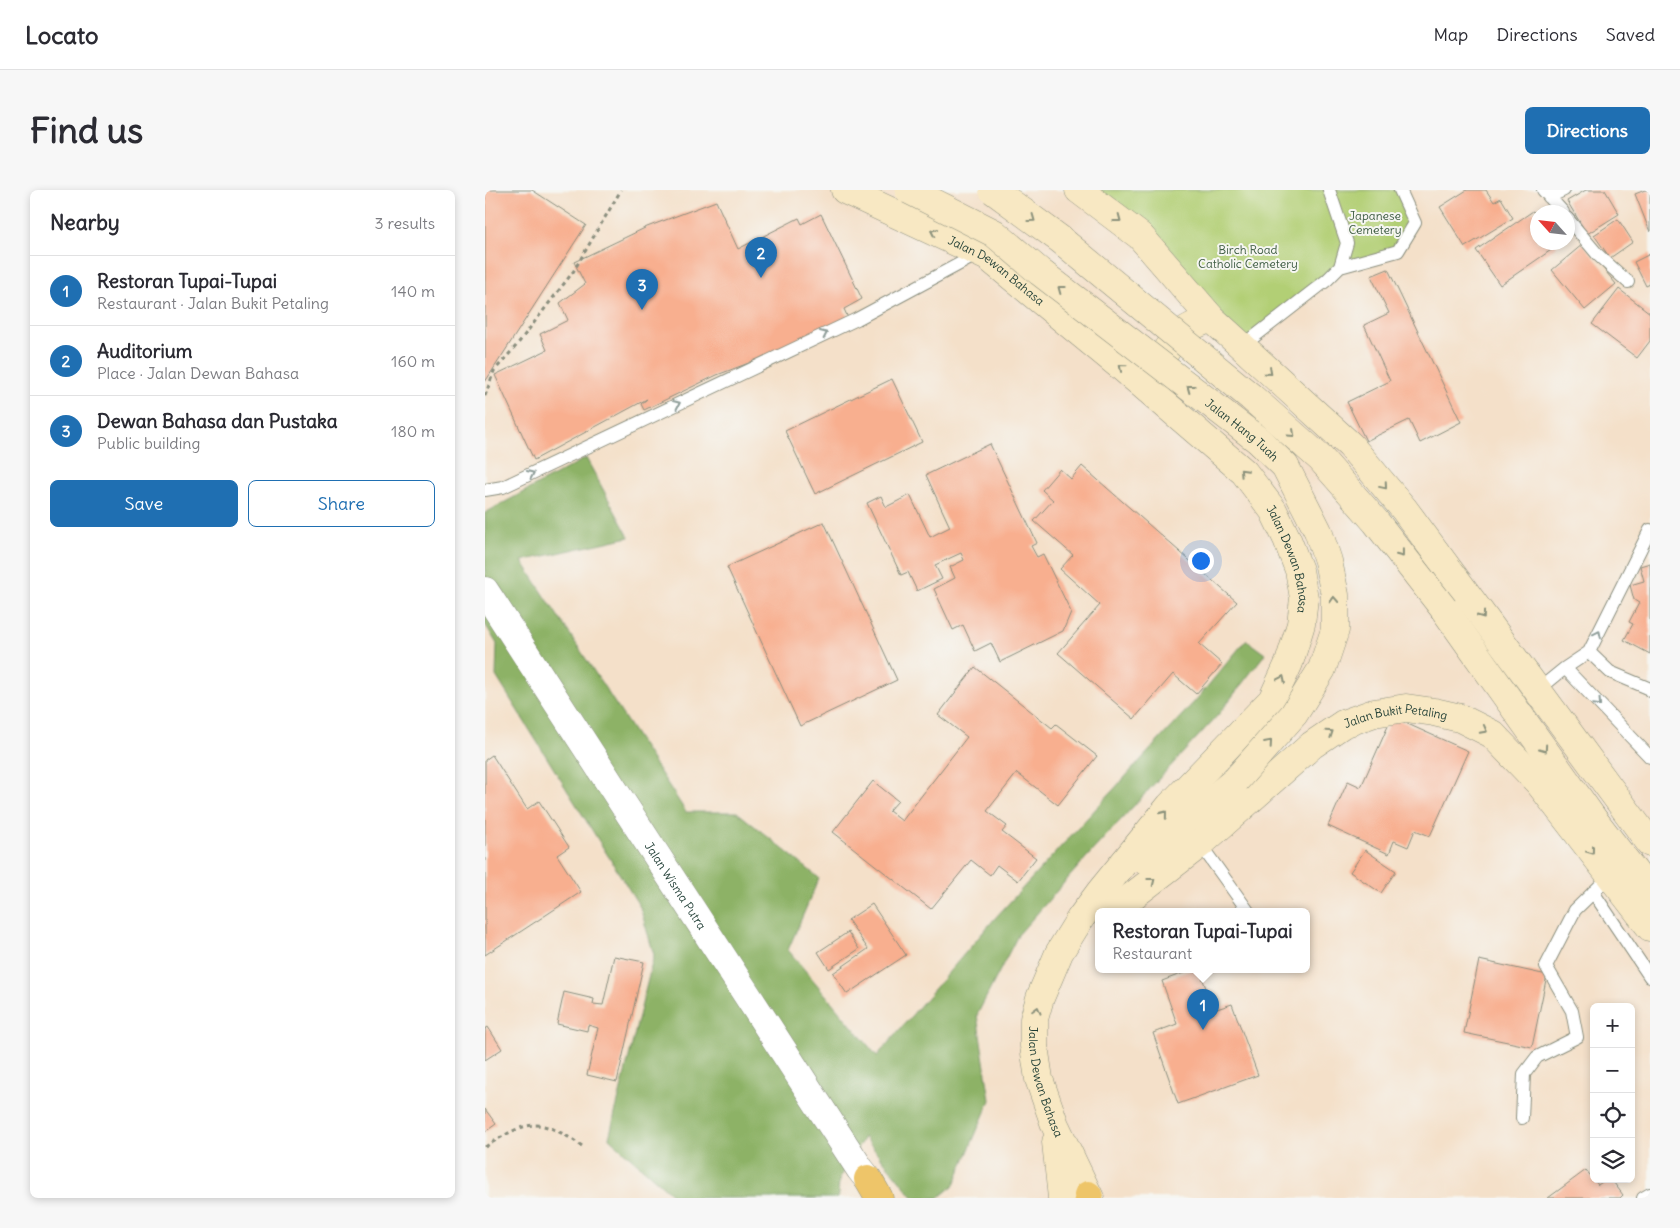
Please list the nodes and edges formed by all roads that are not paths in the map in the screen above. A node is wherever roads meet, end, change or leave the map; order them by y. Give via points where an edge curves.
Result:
1 (845, 190) edge
2 (909, 190) edge
3 (993, 190) edge
4 (1079, 190) edge
5 (1329, 190) edge
6 (1400, 190) edge
7 (1565, 190) edge
8 (1546, 194) edge
9 (1556, 205) edge
10 (1575, 228) edge
11 (979, 253) junction
12 (1340, 267) junction
13 (1628, 282) dead end
14 (1211, 318) junction
15 (1241, 347) junction
16 (1159, 399) junction
17 (485, 490) edge
18 (1650, 530) edge
19 (485, 591) edge
20 (1589, 652) junction
21 (1565, 668) junction
22 (1538, 690) junction
23 (1650, 691) edge
24 (1650, 757) edge
25 (1650, 843) edge
26 (1200, 844) junction
27 (1602, 884) junction
28 (1650, 892) edge
29 (1107, 902) edge
30 (1246, 908) edge
31 (1095, 910) edge
32 (1095, 925) edge
33 (1650, 927) edge
34 (1059, 953) junction
35 (1650, 977) edge
36 (1522, 1118) dead end
37 (1055, 1125) junction
38 (873, 1188) edge
39 (1650, 1194) edge
40 (1089, 1197) edge
41 (892, 1198) edge
42 (1062, 1198) edge
43 (1643, 1198) edge

11 -> 1 main road, Jalan Dewan Bahasa
29 -> 2 main road, Jalan Hang Tuah, bridge via 1236,780 1294,714 1322,669 1335,630 1335,595 1328,561 1318,531 1285,466 1258,440 994,233
3 -> 28 main road, bridge via 1084,259 1321,459 1376,522 1444,609
4 -> 14 main road via 1140,236
5 - 12 lane via 1347,243
6 - 12 lane via 1415,223 1398,251
7 - 8 lane
8 - 9 lane
10 - 13 lane via 1598,255
16 -> 11 main road, Jalan Dewan Bahasa via 988,257
17 -> 11 lane via 503,487 857,319
12 - 15 lane
14 - 15 main road
14 - 16 main road via 1182,332 1162,356 1155,380
15 -> 22 main road via 1350,445 1404,509
29 -> 16 main road, Jalan Dewan Bahasa via 1170,806 1271,700 1289,663 1301,624 1304,598 1299,570 1273,510 1245,472
20 -> 18 lane
19 - 38 street, Jalan Wisma Putra
20 - 21 lane
20 - 23 lane via 1610,672
21 - 22 lane
21 -> 24 lane
22 - 25 main road
26 -> 27 main road, Jalan Bukit Petaling via 1312,745 1343,724 1374,713 1406,708 1460,718 1491,734 1539,783
29 -> 26 main road, Jalan Bukit Petaling
26 - 30 lane
27 - 33 main road, Jalan Bukit Petaling
27 - 35 lane
27 - 36 lane via 1575,910 1546,966 1572,1011 1577,1037 1537,1057 1524,1074
31 - 34 main road, Jalan Dewan Bahasa via 1080,919
32 - 34 main road
37 -> 34 main road, Jalan Dewan Bahasa via 1039,1079 1034,1019
37 - 40 main road, Jalan Dewan Bahasa
37 - 42 main road
38 - 41 main road
39 - 43 lane

